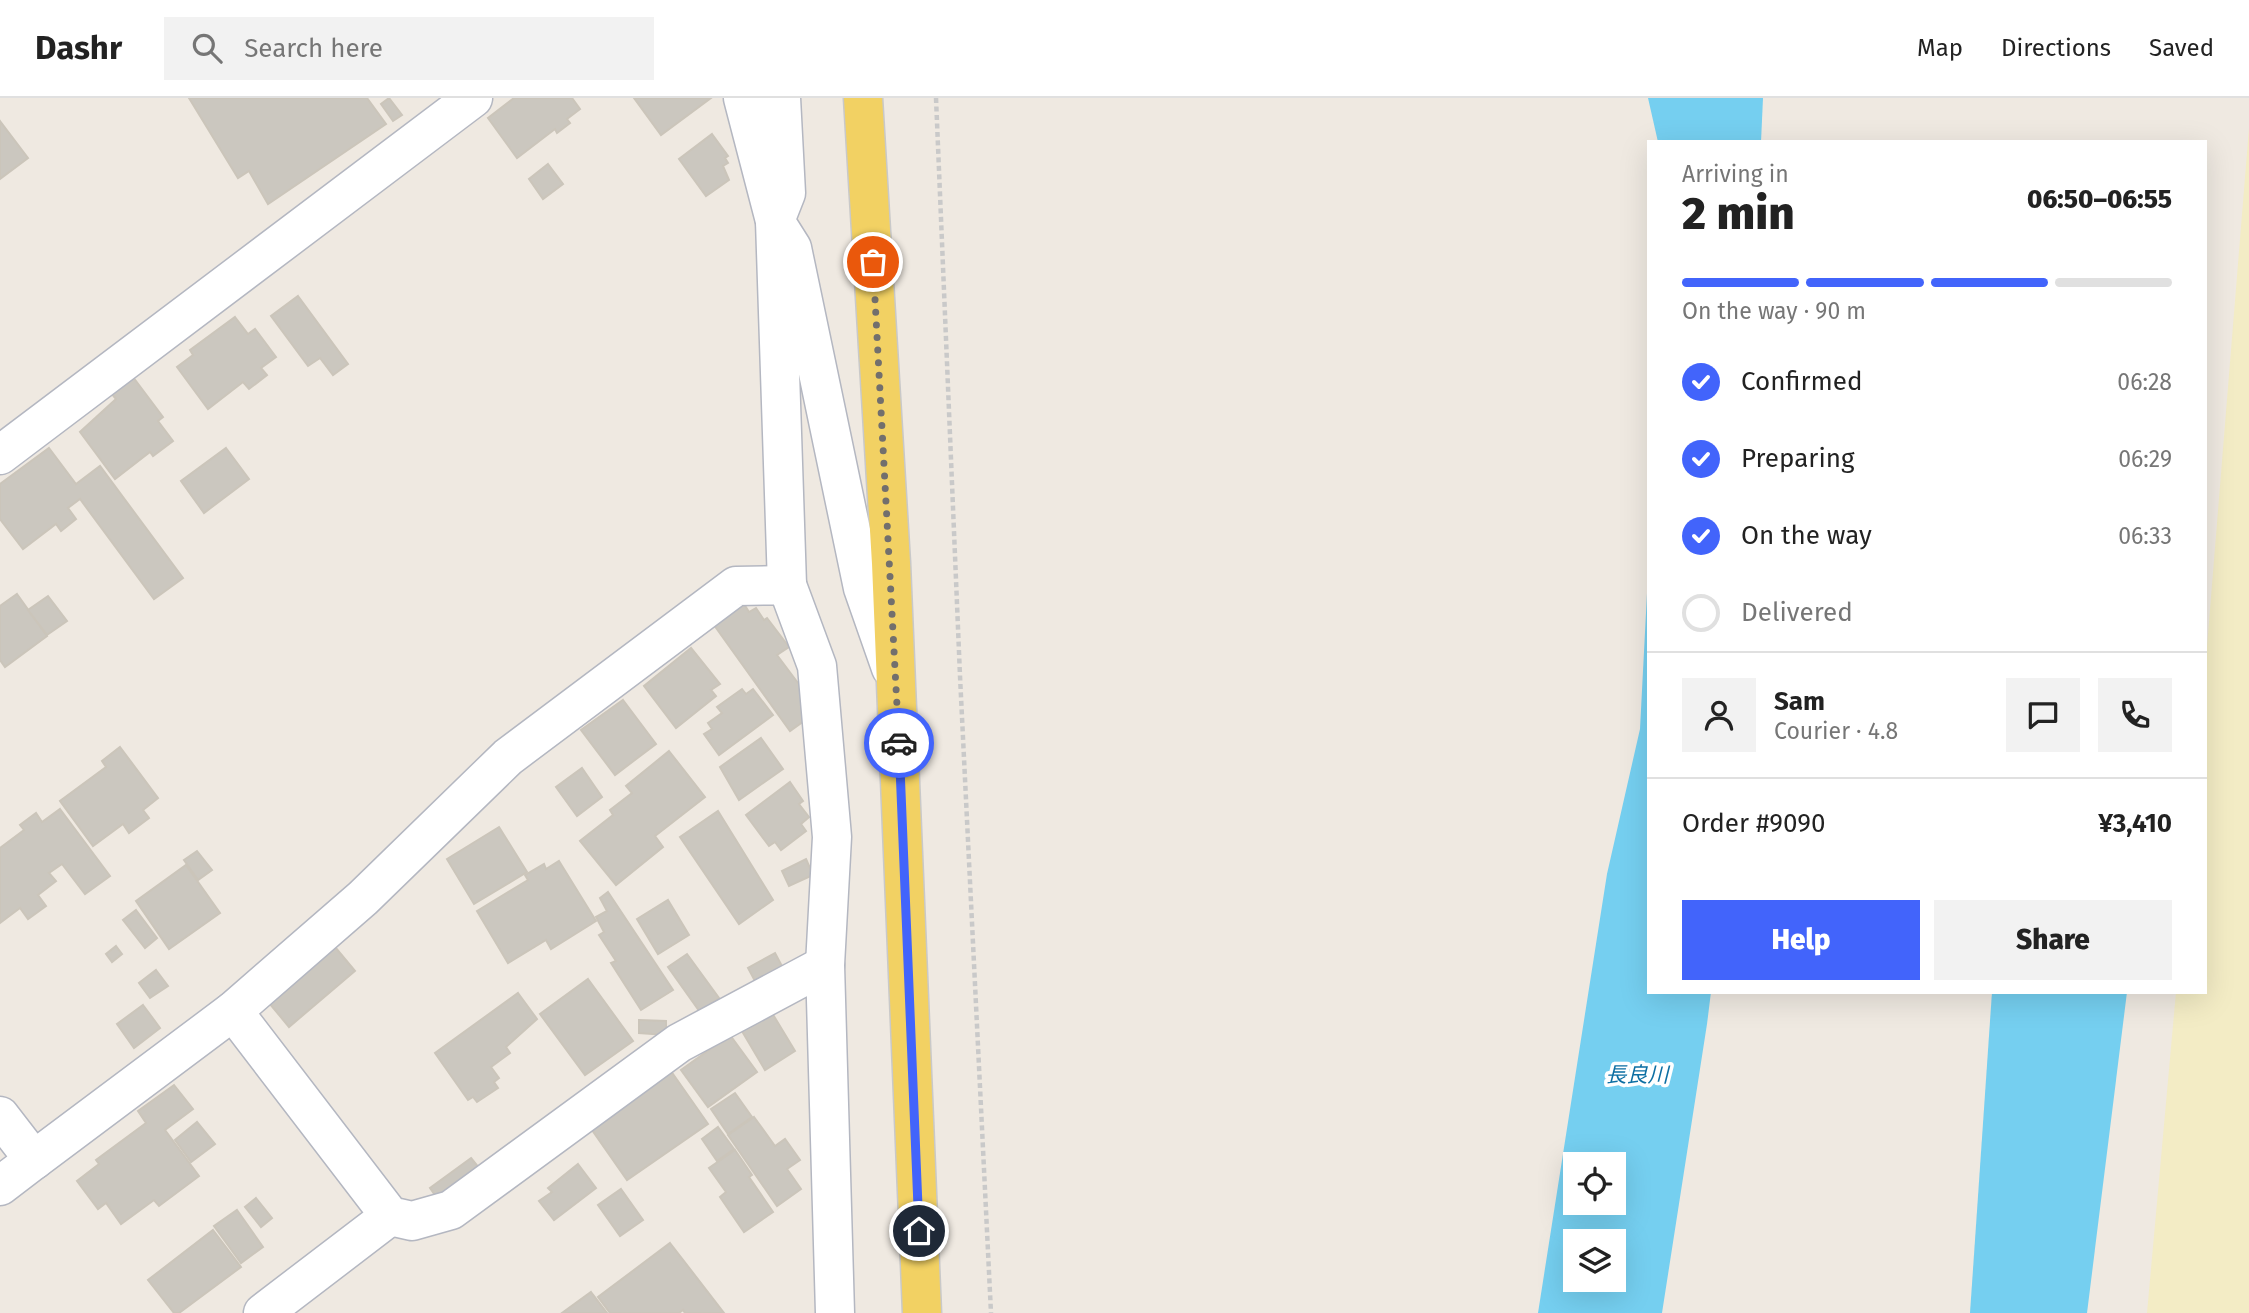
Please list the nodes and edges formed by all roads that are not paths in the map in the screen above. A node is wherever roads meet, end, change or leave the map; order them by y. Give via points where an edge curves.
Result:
1 (473, 98) edge
2 (743, 98) edge
3 (781, 98) edge
4 (863, 98) edge
5 (775, 221) junction
6 (0, 455) edge
7 (787, 585) junction
8 (896, 684) junction
9 (825, 965) junction
10 (233, 1011) junction
11 (0, 1115) edge
12 (33, 1160) junction
13 (0, 1186) edge
14 (390, 1216) junction
15 (262, 1313) edge
16 (835, 1313) edge
17 (922, 1313) edge

1 - 6 street
2 - 5 street
3 - 5 street via 786,193
4 - 8 main road
5 - 7 street
5 - 8 street via 792,248 863,588
7 - 9 street via 817,666 832,837
7 - 10 street via 736,586 508,757 363,898
8 - 17 main road
9 - 14 street via 679,1043 451,1210 412,1222
9 - 16 street
10 - 12 street
10 - 14 street
11 - 12 street
12 - 13 street
14 - 15 street

